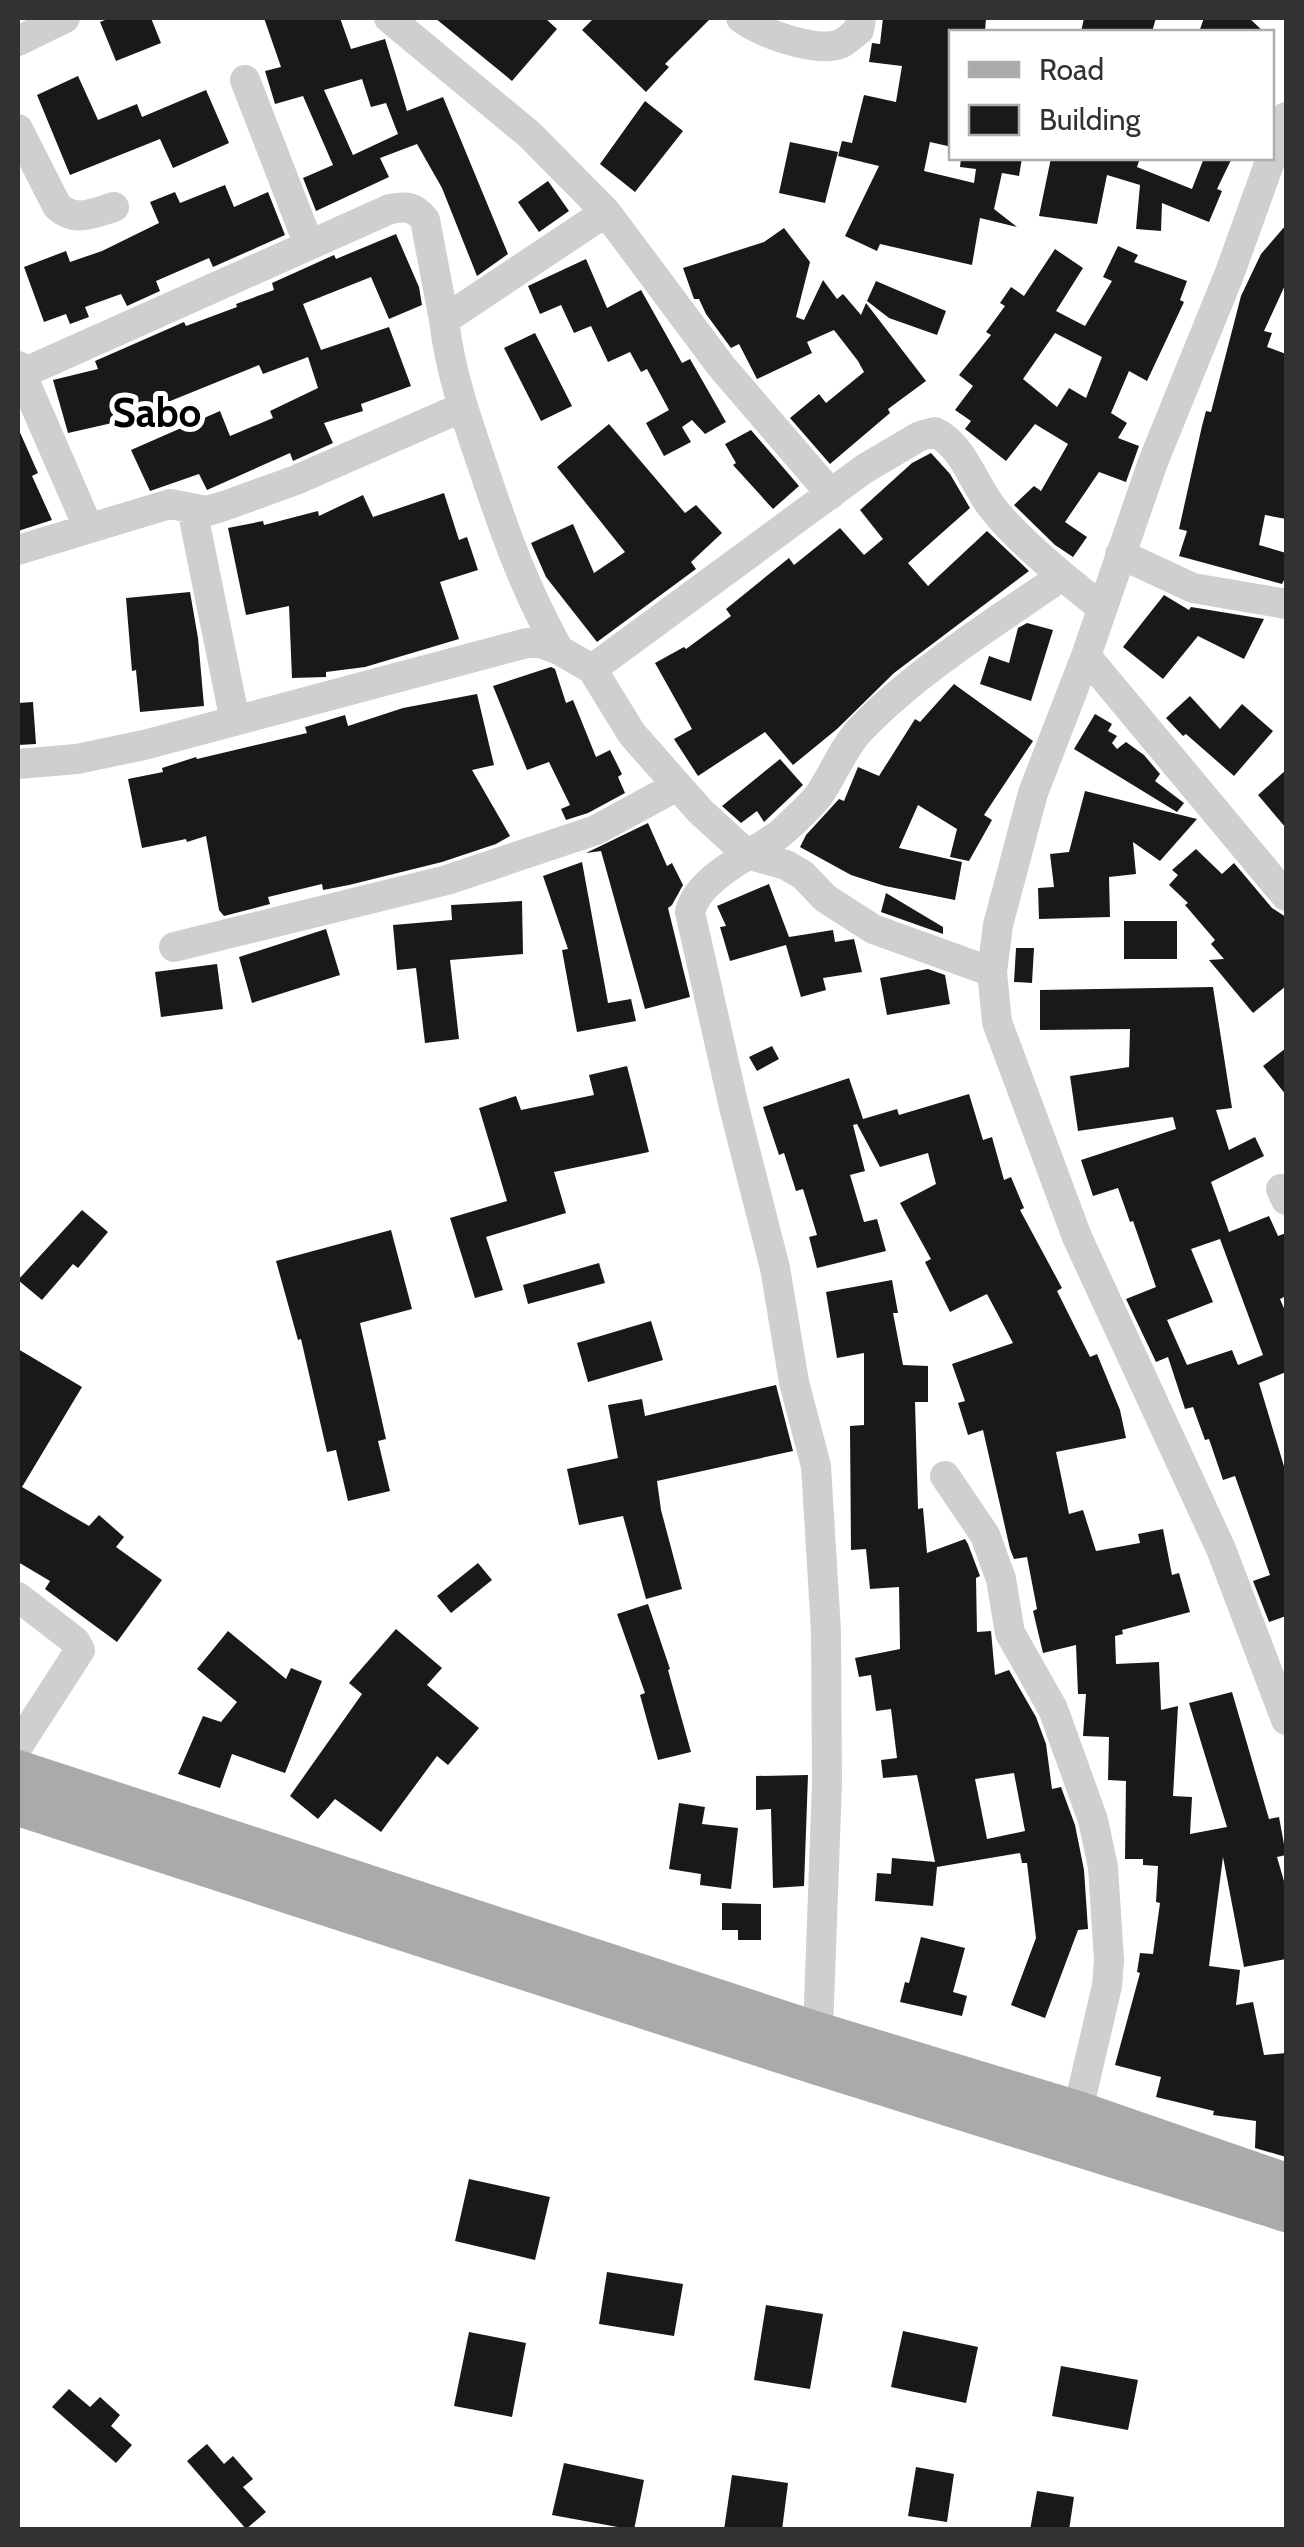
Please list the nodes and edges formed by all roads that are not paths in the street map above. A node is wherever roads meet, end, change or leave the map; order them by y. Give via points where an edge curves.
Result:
1 (65, 18) edge
2 (389, 18) edge
3 (741, 18) edge
4 (862, 18) edge
5 (18, 40) edge
6 (245, 80) dead end
7 (1286, 117) edge
8 (18, 129) edge
9 (1274, 149) edge
10 (1270, 160) edge
11 (114, 208) dead end
12 (606, 212) junction
13 (309, 246) junction
14 (444, 320) junction
15 (19, 370) edge
16 (463, 407) junction
17 (831, 494) junction
18 (192, 509) junction
19 (88, 527) junction
20 (18, 550) edge
21 (1120, 554) junction
22 (1062, 576) junction
23 (1286, 604) edge
24 (1100, 607) junction
25 (559, 650) junction
26 (1086, 656) junction
27 (592, 669) junction
28 (235, 721) junction
29 (18, 764) edge
30 (677, 786) junction
31 (747, 854) junction
32 (1286, 896) edge
33 (174, 947) dead end
34 (992, 972) junction
35 (944, 1476) dead end
36 (18, 1597) edge
37 (1286, 1720) edge
38 (18, 1746) edge
39 (18, 1768) edge
40 (18, 1807) edge
41 (818, 2030) junction
42 (1078, 2110) junction
43 (1286, 2182) edge
44 (1286, 2213) edge

1 - 5 street
2 - 12 street via 530,135
3 - 4 street via 815,47 841,44 859,30
6 - 13 street
7 - 9 street
8 - 11 street via 65,214 78,218
10 - 21 street
12 - 14 street
12 - 17 street via 721,366
13 - 14 street via 390,210 417,210 426,220
13 - 15 street
14 - 16 street
15 - 19 street
16 - 18 street via 296,480 207,511
16 - 25 street via 520,577
17 - 22 street via 935,432 957,452 992,507
17 - 27 street
18 - 19 street via 170,504
18 - 28 street
19 - 20 street
21 - 23 street via 1193,588
21 - 24 street
22 - 24 street
22 - 31 street via 953,652 859,732 816,798
24 - 26 street
25 - 27 street
25 - 28 street via 527,643
26 - 32 street
26 - 34 street via 1032,792
27 - 30 street via 632,734
28 - 29 street via 76,759
30 - 31 street
30 - 33 street via 596,830 447,880
31 - 34 street via 786,865 873,929
31 - 41 street via 693,900 690,912 816,1466 827,1782
34 - 37 street via 997,1022 1077,1238 1220,1549
35 - 42 street via 985,1535 1010,1633 1053,1709 1093,1820 1110,1960
36 - 38 street via 80,1650
39 - 41 main road
40 - 44 main road
41 - 42 main road
42 - 43 main road

